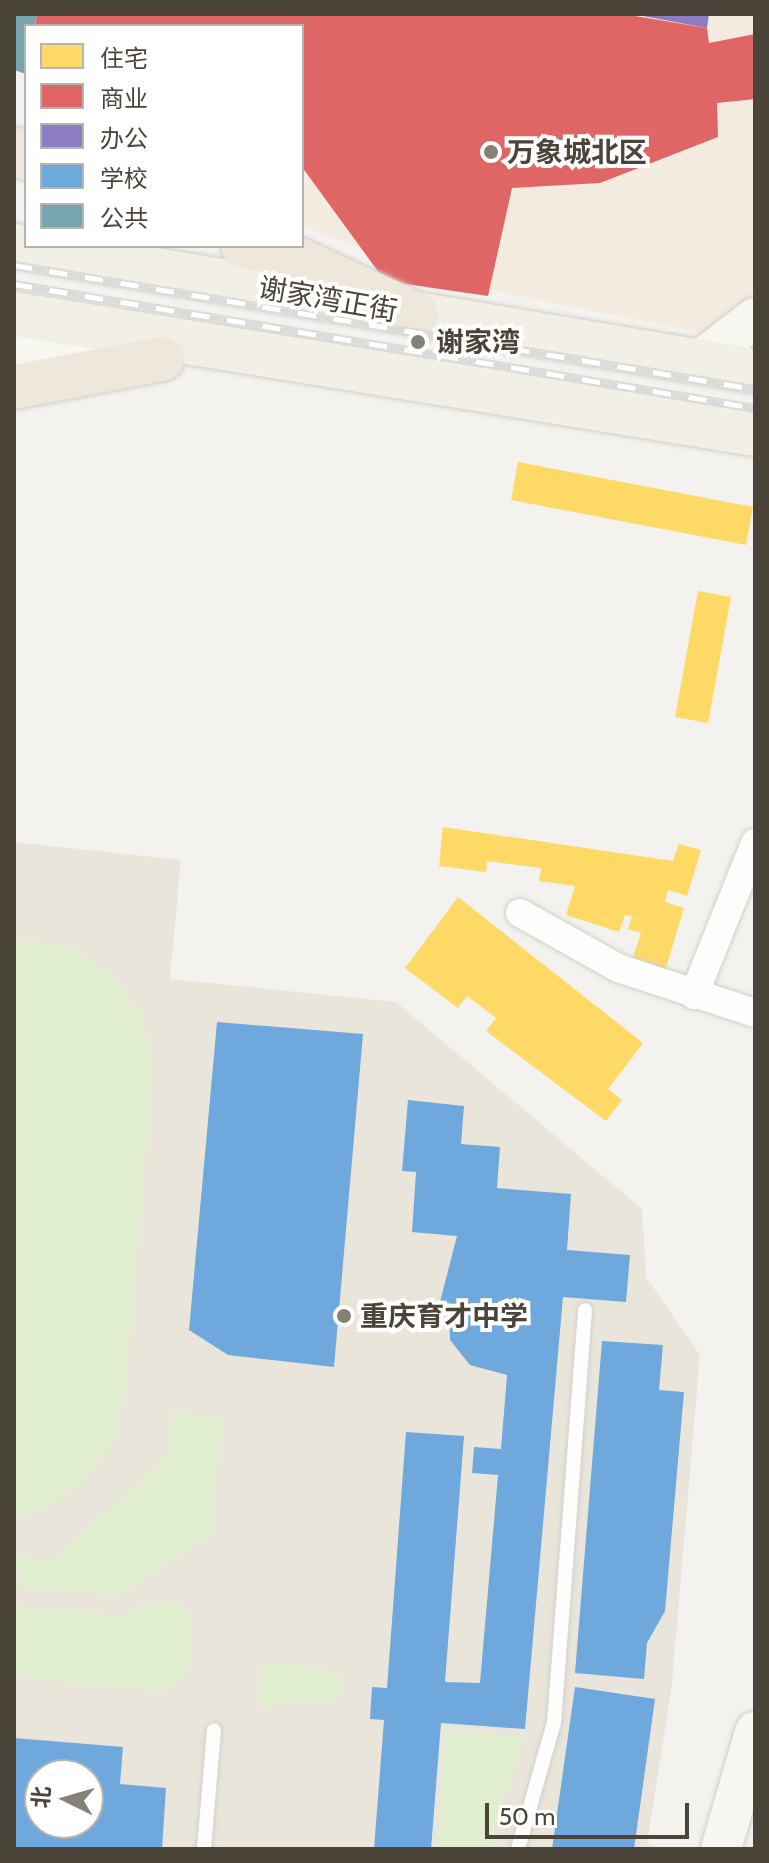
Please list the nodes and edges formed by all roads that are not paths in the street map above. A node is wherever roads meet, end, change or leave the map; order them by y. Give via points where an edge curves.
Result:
1 (34, 248) edge
2 (254, 248) edge
3 (73, 252) edge
4 (14, 314) edge
5 (416, 314) junction
6 (755, 318) edge
7 (14, 355) edge
8 (266, 357) junction
9 (162, 359) junction
10 (699, 361) junction
11 (755, 371) edge
12 (14, 387) edge
13 (755, 434) edge
14 (755, 843) edge
15 (520, 913) dead end
16 (694, 995) junction
17 (755, 1013) edge
18 (585, 1310) dead end
19 (214, 1730) dead end
20 (755, 1732) edge
21 (204, 1849) edge
22 (518, 1849) edge
23 (721, 1849) edge

1 - 3 main road, 谢家湾正街
2 - 5 highway via 286,254
3 - 5 main road, 谢家湾正街
4 - 8 main road
5 - 10 main road, 谢家湾正街
6 - 10 street
7 - 9 street
8 - 9 street
8 - 13 main road
9 - 12 highway
10 - 11 main road, 谢家湾正街
14 - 16 street
15 - 16 street via 618,968
16 - 17 street
18 - 22 lane via 554,1723
19 - 21 lane
20 - 23 street

